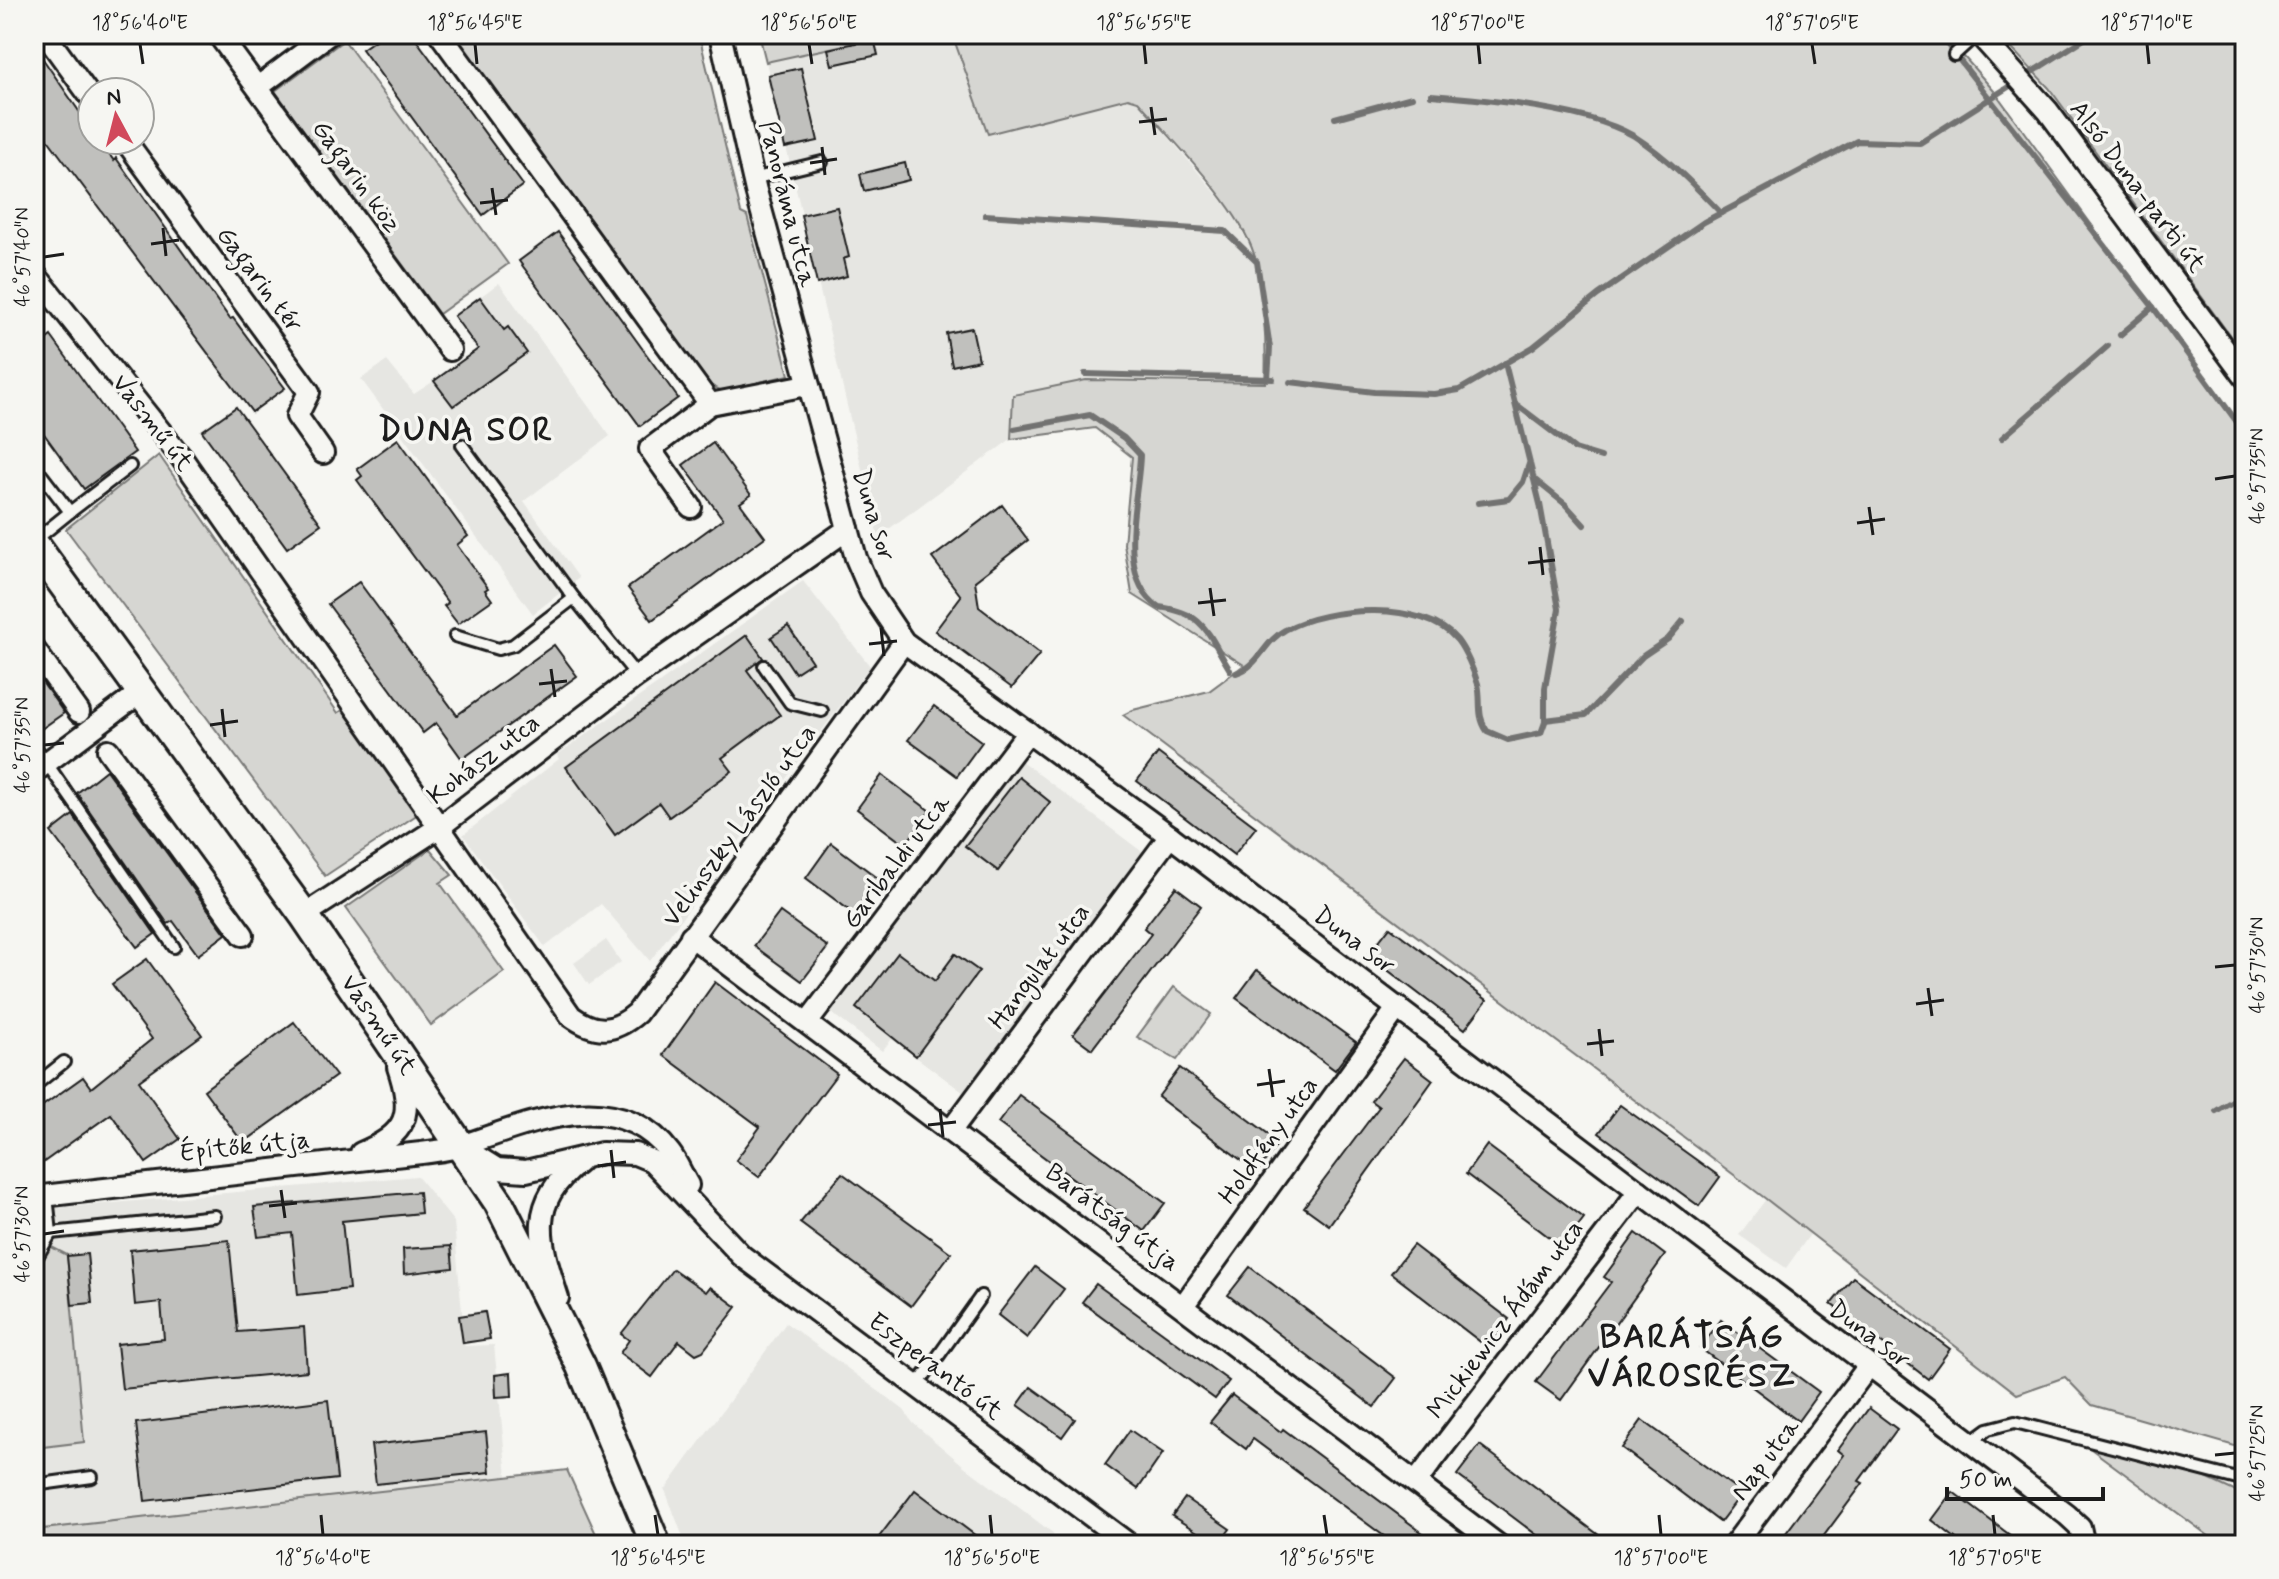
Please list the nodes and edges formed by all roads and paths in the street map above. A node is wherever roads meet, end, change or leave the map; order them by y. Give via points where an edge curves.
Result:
1 (45, 34) edge
2 (218, 34) edge
3 (329, 34) edge
4 (440, 34) edge
5 (720, 34) edge
6 (1978, 34) edge
7 (1956, 53) dead end
8 (76, 76) edge
9 (258, 87) junction
10 (137, 156) edge
11 (822, 162) dead end
12 (753, 179) junction
13 (34, 273) edge
14 (450, 350) dead end
15 (2245, 377) edge
16 (807, 385) junction
17 (710, 404) junction
18 (462, 445) dead end
19 (323, 453) dead end
20 (34, 465) edge
21 (130, 466) dead end
22 (691, 507) dead end
23 (70, 512) junction
24 (848, 529) junction
25 (34, 543) edge
26 (574, 598) junction
27 (455, 636) dead end
28 (904, 642) junction
29 (34, 649) edge
30 (764, 666) dead end
31 (637, 676) junction
32 (141, 692) junction
33 (822, 711) dead end
34 (79, 712) dead end
35 (1028, 732) junction
36 (34, 745) edge
37 (108, 750) dead end
38 (40, 767) edge
39 (438, 828) junction
40 (1170, 836) junction
41 (304, 915) junction
42 (243, 935) dead end
43 (691, 936) junction
44 (174, 947) dead end
45 (1398, 1007) junction
46 (807, 1023) junction
47 (608, 1030) joint
48 (391, 1044) junction
49 (64, 1062) dead end
50 (34, 1086) edge
51 (952, 1129) junction
52 (461, 1147) junction
53 (580, 1161) junction
54 (337, 1163) junction
55 (1639, 1191) junction
56 (41, 1196) edge
57 (215, 1216) dead end
58 (711, 1227) junction
59 (51, 1233) junction
60 (34, 1262) edge
61 (981, 1296) dead end
62 (1183, 1306) junction
63 (581, 1366) junction
64 (1868, 1367) junction
65 (917, 1386) junction
66 (1969, 1443) junction
67 (92, 1477) dead end
68 (2245, 1481) edge
69 (1416, 1482) junction
70 (34, 1485) edge
71 (656, 1545) edge
72 (1130, 1545) edge
73 (1498, 1545) edge
74 (1734, 1545) edge
75 (2084, 1545) edge

1 - 8 street
2 - 9 street, Gagarin köz
3 - 9 street
4 - 17 street
5 - 12 street, Panoráma utca
6 - 7 lane
6 - 15 street, Alsó Duna-parti út via 2021,80
9 - 14 street, Gagarin köz
10 - 19 street, Gagarin tér via 309,392 297,416
11 - 12 lane
12 - 16 street, Panoráma utca
13 - 39 street, Vasmű út via 181,457
16 - 17 street
16 - 24 street, Duna sor
17 - 22 street via 650,449
18 - 26 lane
20 - 23 lane
21 - 23 lane
23 - 25 lane
24 - 28 street, Duna sor via 871,593
24 - 31 street, Kohász utca
25 - 32 street, Vasmű út
26 - 27 lane via 513,645 498,649
26 - 31 lane
28 - 35 street, Duna sor
28 - 43 street, Velinszky László utca
29 - 34 street
30 - 33 lane via 790,703
31 - 39 street, Kohász utca
32 - 38 street
32 - 41 street, Vasmű út
35 - 40 street, Duna sor
35 - 46 street, Garibaldi utca
36 - 38 lane
37 - 42 street
38 - 44 lane
39 - 41 street, Kohász utca
39 - 47 street, Vasmű út via 571,1016 587,1028
40 - 45 street, Duna sor
40 - 51 street, Hangulat utca
41 - 48 street, Vasmű út
43 - 46 street, Barátság útja
43 - 47 street, Velinszky László utca via 637,1013
45 - 55 street, Duna sor
45 - 62 street, Holdfény utca
46 - 51 street, Barátság útja
48 - 52 street, Vasmű út
48 - 54 street via 408,1111 386,1143
49 - 50 lane
51 - 62 street, Barátság útja
52 - 53 street, Eszperantó út via 497,1169 526,1171
52 - 54 street, Építők útja
52 - 58 street, Eszperantó út via 549,1116 604,1113 644,1128 670,1152
52 - 63 street, Vasmű út via 499,1203
53 - 58 street, Eszperantó út via 618,1152 652,1161
53 - 63 street via 560,1177 540,1223 542,1249
54 - 56 street, Építők útja
55 - 64 street, Duna sor
55 - 69 street, Mickiewicz Ádám utca
56 - 59 lane
57 - 59 lane
58 - 65 street, Eszperantó út via 742,1256
59 - 60 lane
61 - 65 lane
62 - 69 street, Barátság útja
63 - 71 street, Vasmű út
64 - 66 street, Duna sor
64 - 74 street, Nap utca
65 - 72 street, Eszperantó út
66 - 68 lane via 1988,1429 2015,1422
66 - 75 street, Duna sor via 2067,1515 2080,1527
67 - 70 lane
69 - 73 street, Barátság útja

